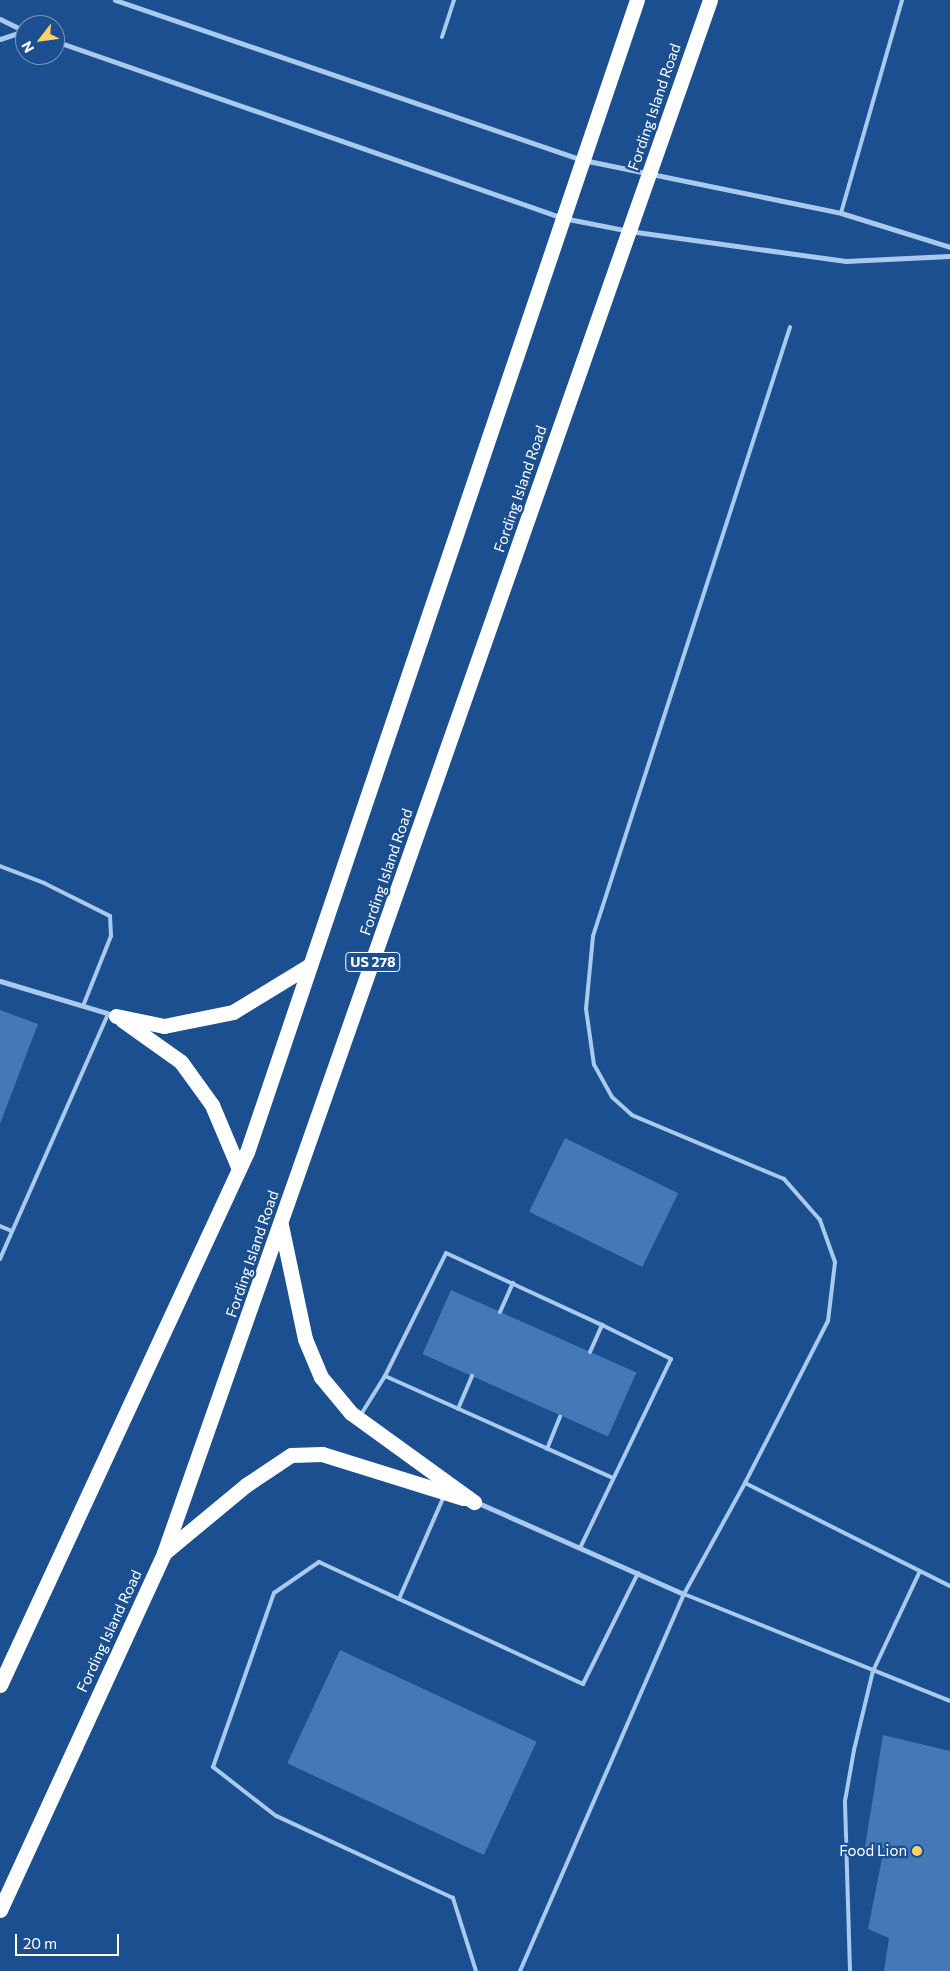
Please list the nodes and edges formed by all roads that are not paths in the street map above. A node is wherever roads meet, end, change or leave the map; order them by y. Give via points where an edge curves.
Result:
1 (115, 0) edge
2 (454, 0) edge
3 (637, 0) edge
4 (710, 0) edge
5 (902, 0) edge
6 (0, 18) edge
7 (15, 26) edge
8 (15, 34) edge
9 (442, 37) dead end
10 (0, 39) edge
11 (65, 44) edge
12 (583, 160) junction
13 (650, 174) junction
14 (841, 213) junction
15 (564, 218) junction
16 (629, 232) junction
17 (950, 247) edge
18 (950, 256) edge
19 (790, 327) dead end
20 (0, 866) edge
21 (310, 965) junction
22 (0, 981) edge
23 (84, 1006) junction
24 (112, 1015) junction
25 (239, 1169) junction
26 (281, 1224) junction
27 (0, 1226) edge
28 (12, 1231) junction
29 (0, 1258) edge
30 (513, 1283) junction
31 (500, 1312) dead end
32 (602, 1325) junction
33 (590, 1352) dead end
34 (385, 1376) junction
35 (472, 1376) dead end
36 (458, 1409) junction
37 (560, 1416) dead end
38 (358, 1418) junction
39 (547, 1449) junction
40 (613, 1478) junction
41 (744, 1483) junction
42 (447, 1488) junction
43 (474, 1502) joint
44 (580, 1548) junction
45 (164, 1553) junction
46 (920, 1571) junction
47 (638, 1573) junction
48 (950, 1586) edge
49 (684, 1594) junction
50 (400, 1599) junction
51 (873, 1671) junction
52 (0, 1685) edge
53 (950, 1701) edge
54 (0, 1910) edge
55 (476, 1971) edge
56 (520, 1971) edge
57 (850, 1971) edge

1 - 12 street
2 - 9 lane
3 - 12 highway
4 - 13 highway, Fording Island Road / US 278
5 - 14 lane
6 - 7 street
8 - 10 street
11 - 15 street
12 - 13 street
12 - 15 highway
13 - 14 street
13 - 16 highway, Fording Island Road / US 278
14 - 17 street
15 - 16 street
15 - 21 highway
16 - 18 street via 846,261
16 - 26 highway, Fording Island Road / US 278
19 - 41 lane via 593,936 586,1009 594,1065 612,1097 632,1115 784,1179 820,1220 835,1262 828,1321
20 - 23 lane via 44,883 110,916 111,936
21 - 24 highway via 233,1012 164,1026
21 - 25 highway
22 - 23 street
23 - 24 street
24 - 25 highway via 181,1062 212,1105
24 - 28 lane
25 - 52 highway
26 - 38 highway via 305,1339 321,1377
26 - 45 highway, Fording Island Road / US 278
27 - 28 lane
28 - 29 lane
30 - 31 lane
30 - 32 lane
30 - 34 lane via 446,1253
32 - 33 lane
32 - 40 lane via 671,1359
34 - 36 lane
34 - 38 lane
35 - 36 lane
36 - 39 lane
37 - 39 lane
38 - 42 highway
39 - 40 lane
40 - 44 lane
41 - 46 lane
41 - 49 lane
42 - 43 highway
42 - 45 highway via 322,1454 291,1455 246,1485
42 - 50 lane
43 - 44 street
44 - 47 street
45 - 54 highway, Fording Island Road / US 278
46 - 48 lane
46 - 51 lane
47 - 49 street
47 - 50 lane via 583,1684
49 - 51 lane
49 - 56 lane
50 - 55 lane via 319,1562 274,1593 212,1767 276,1816 453,1898
51 - 53 lane
51 - 57 lane via 845,1801

